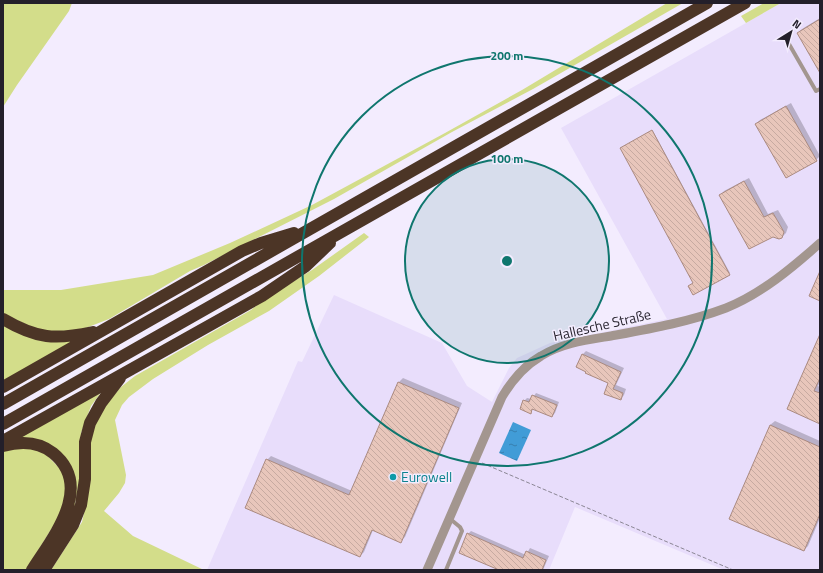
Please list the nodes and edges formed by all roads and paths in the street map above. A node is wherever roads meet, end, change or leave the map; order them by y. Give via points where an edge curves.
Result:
1 (707, 3) edge
2 (745, 3) edge
3 (789, 44) dead end
4 (820, 89) edge
5 (316, 226) junction
6 (342, 231) junction
7 (820, 243) edge
8 (3, 318) edge
9 (102, 331) junction
10 (123, 374) junction
11 (3, 387) edge
12 (3, 404) edge
13 (3, 424) edge
14 (3, 441) edge
15 (3, 446) edge
16 (474, 460) junction
17 (449, 518) junction
18 (32, 570) edge
19 (44, 570) edge
20 (427, 570) edge
21 (446, 570) edge
22 (733, 570) edge

1 - 5 highway
2 - 6 highway
3 - 4 lane via 816,91
5 - 9 highway via 242,251
5 - 12 highway
6 - 10 highway via 292,277
6 - 13 highway
7 - 16 street, Hallesche Straße via 781,276 727,308 684,321 564,345 541,356 524,368 506,390
8 - 9 highway via 40,336 70,337
9 - 11 highway
10 - 14 highway
10 - 19 highway via 101,403 90,423 86,442 82,504 73,525
15 - 18 highway via 25,442 44,448 60,460 71,486 70,501 64,518
16 - 17 street, Hallesche Straße
16 - 22 path
17 - 20 street, Hallesche Straße
17 - 21 lane via 462,531

